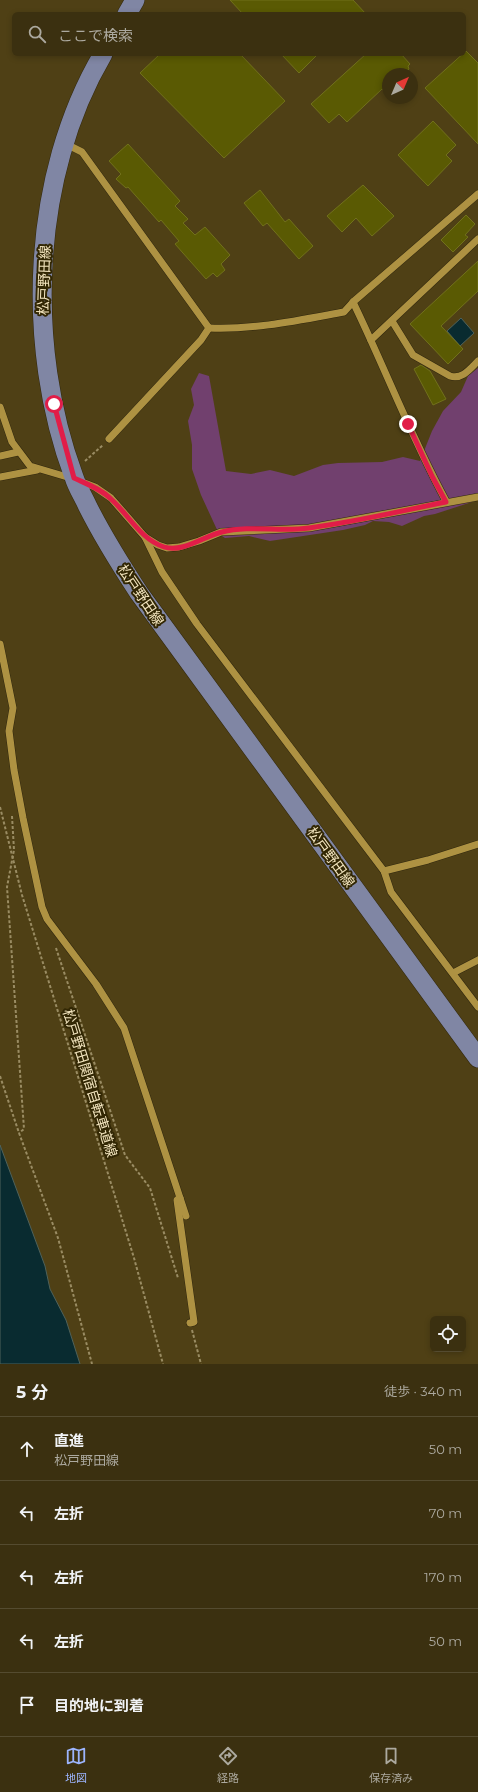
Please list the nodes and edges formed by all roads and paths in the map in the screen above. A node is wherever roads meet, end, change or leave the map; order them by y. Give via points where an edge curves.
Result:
1 (135, 0) edge
2 (128, 12) edge
3 (102, 56) edge
4 (64, 143) junction
5 (478, 194) edge
6 (478, 239) edge
7 (353, 302) junction
8 (392, 321) junction
9 (209, 328) junction
10 (371, 340) junction
11 (478, 361) edge
12 (0, 407) edge
13 (109, 439) joint
14 (18, 452) junction
15 (0, 456) edge
16 (84, 462) dead end
17 (39, 470) junction
18 (0, 476) edge
19 (74, 478) junction
20 (478, 497) edge
21 (446, 502) junction
22 (145, 537) junction
23 (0, 644) edge
24 (0, 806) edge
25 (12, 813) dead end
26 (478, 844) edge
27 (12, 861) junction
28 (384, 871) junction
29 (54, 941) dead end
30 (478, 960) edge
31 (452, 973) junction
32 (478, 1007) edge
33 (478, 1058) edge
34 (0, 1076) edge
35 (19, 1133) junction
36 (180, 1198) junction
37 (186, 1216) dead end
38 (178, 1278) dead end
39 (190, 1323) joint
40 (92, 1364) edge
41 (163, 1364) edge
42 (200, 1364) edge

1 - 2 main road
3 - 4 main road, 松戸野田線 via 73,115
4 - 9 street via 82,152
4 - 19 main road, 松戸野田線 via 45,237 42,314 45,352 54,404
5 - 7 street
6 - 8 street
7 - 9 street via 344,312 282,323
7 - 10 street
8 - 10 street
8 - 11 street via 413,355 450,376 456,378 462,375
9 - 13 street via 201,340
10 - 21 street
12 - 14 street
13 - 16 path
14 - 15 street
14 - 17 street via 30,466
17 - 18 street
17 - 19 street
19 - 22 street via 95,487 111,498
19 - 33 main road, 松戸野田線 via 112,551 139,593
20 - 21 street
21 - 22 street via 309,528 221,532 179,547 166,548
22 - 28 street via 162,572 197,624
23 - 36 street via 13,708 9,731 14,770 42,907 47,919 96,984 124,1028
24 - 27 path, 松戸野田関宿自転車道線
25 - 27 path
26 - 28 street
27 - 35 path via 7,887 24,1129
27 - 41 path, 松戸野田関宿自転車道線 via 134,1258
28 - 31 street via 391,892
29 - 38 path via 125,1155 150,1188
30 - 31 street
31 - 32 street
34 - 35 path
35 - 40 path via 58,1238
36 - 37 street
36 - 39 street via 177,1200 194,1322
39 - 42 path

